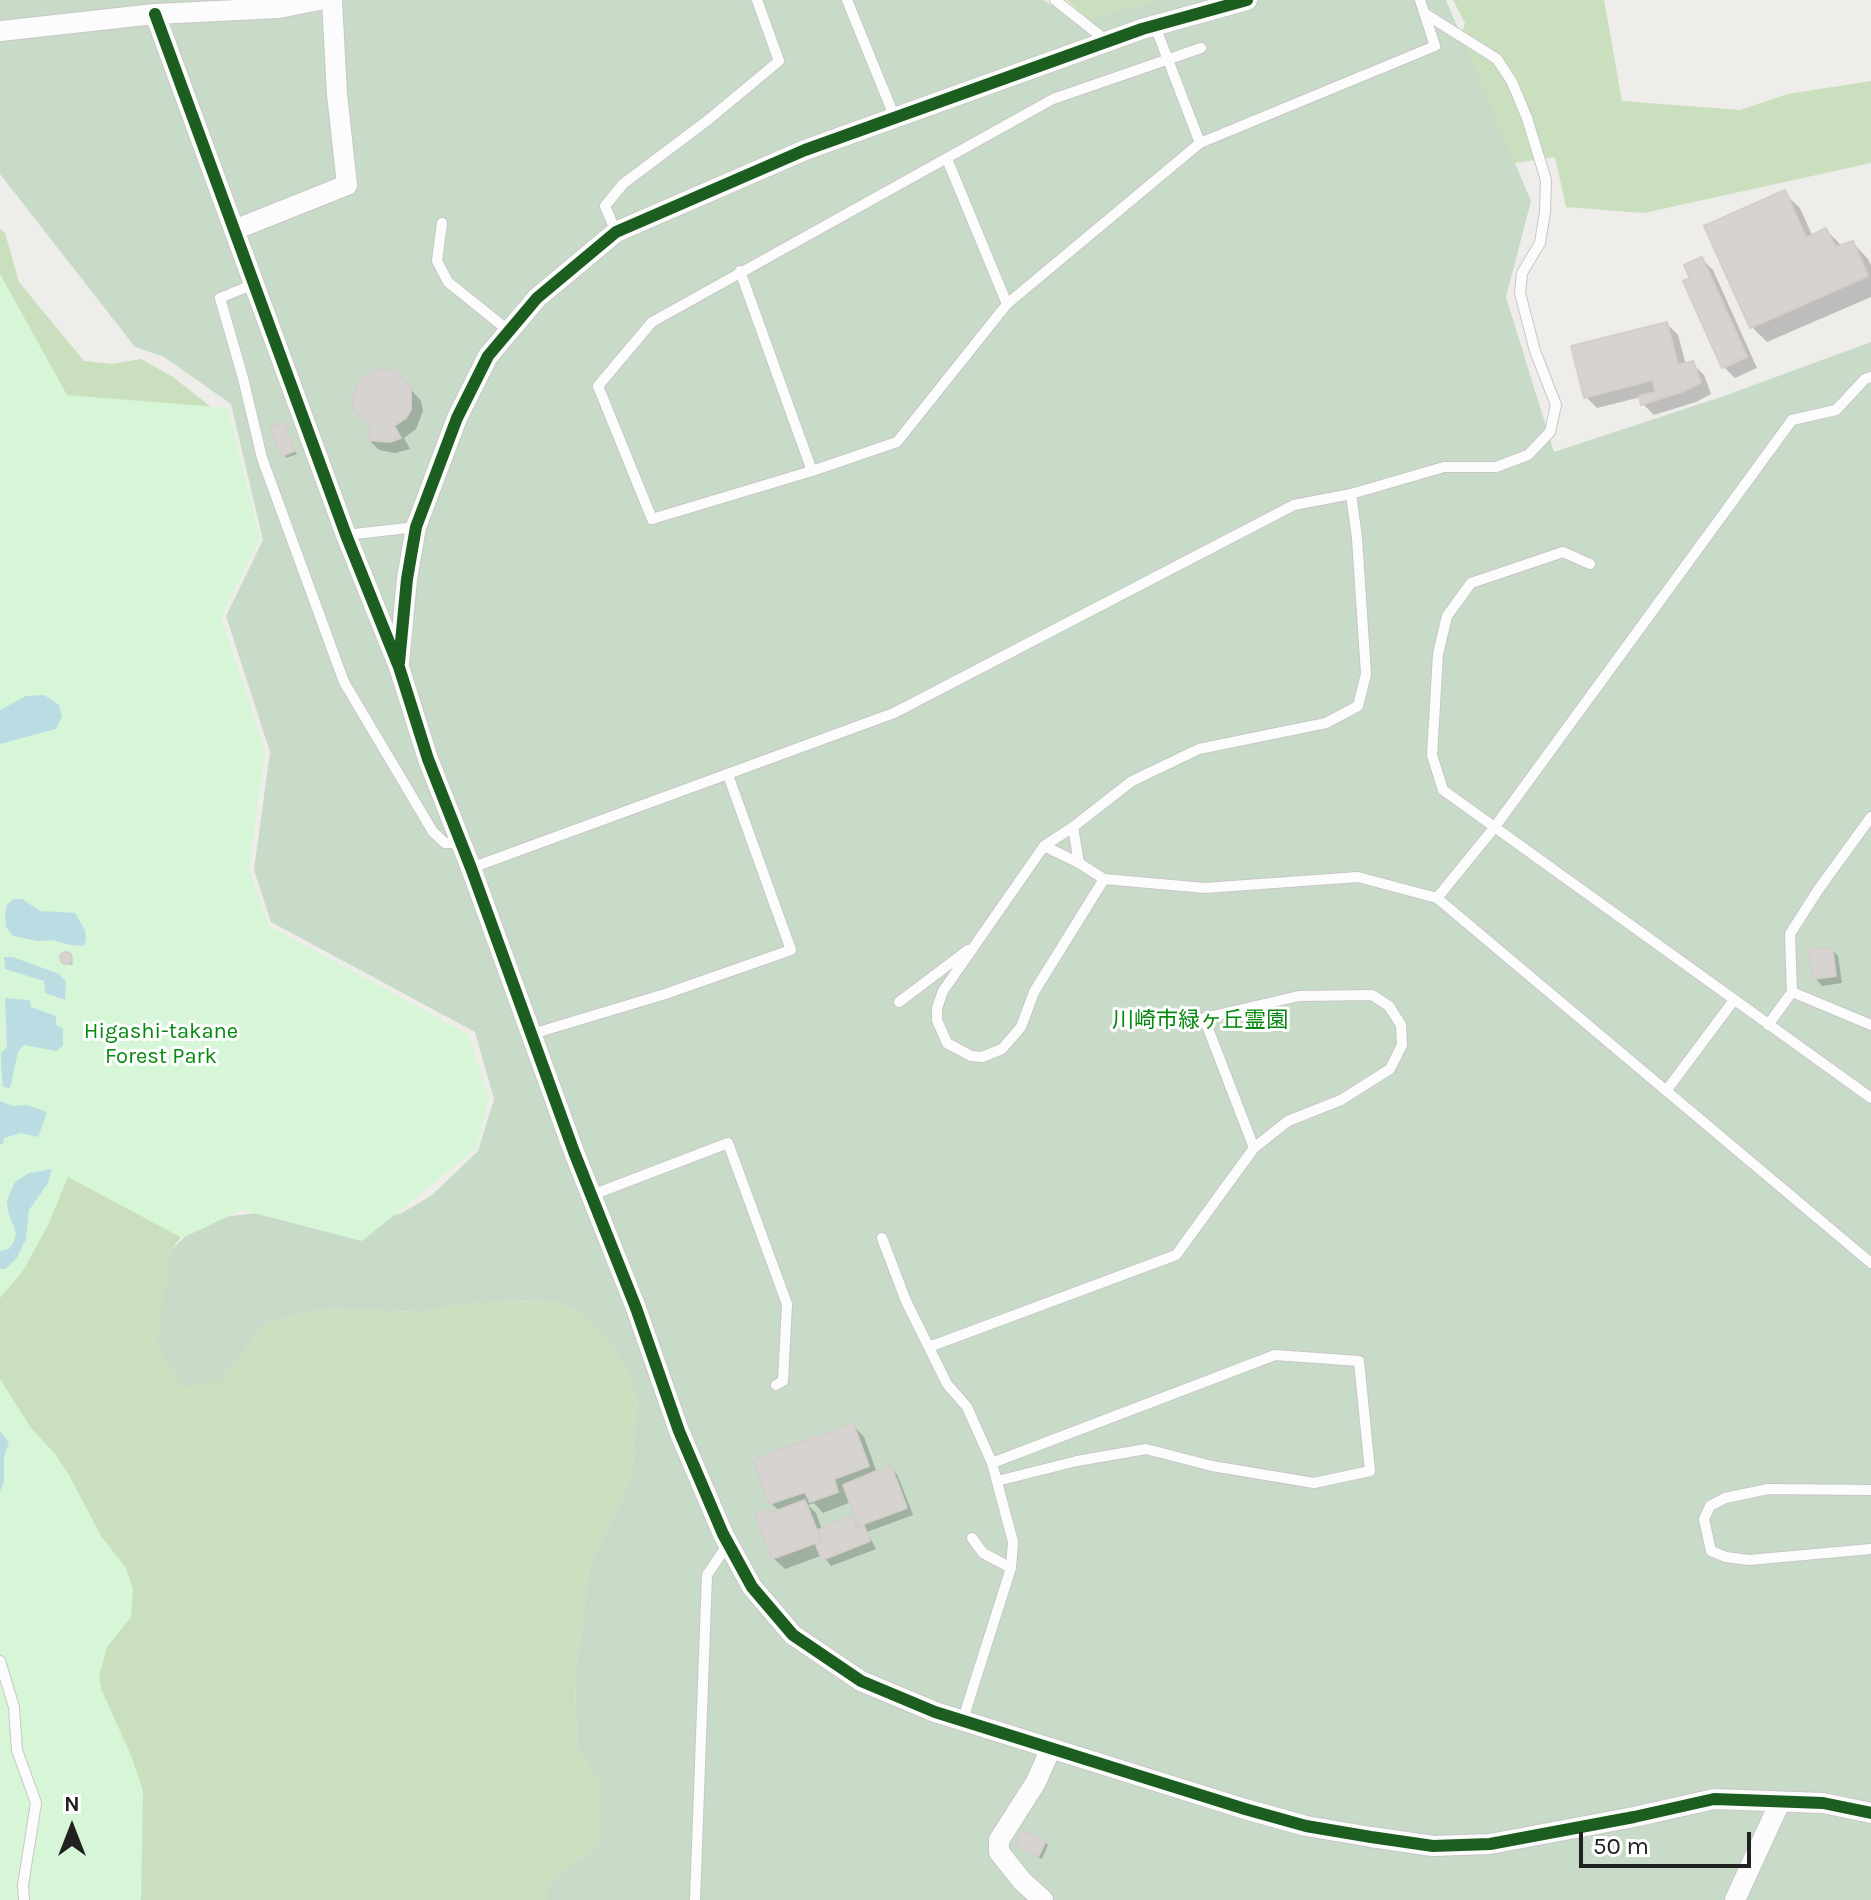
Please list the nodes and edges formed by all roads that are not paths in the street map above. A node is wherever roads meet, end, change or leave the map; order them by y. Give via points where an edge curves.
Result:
1 (319, 0) edge
2 (332, 0) edge
3 (757, 0) edge
4 (847, 0) edge
5 (1055, 0) edge
6 (1247, 0) edge
7 (1420, 0) edge
8 (1424, 13) junction
9 (155, 14) junction
10 (1155, 26) junction
11 (0, 31) edge
12 (1108, 42) junction
13 (1201, 48) dead end
14 (1167, 61) junction
15 (895, 118) junction
16 (1200, 143) junction
17 (947, 159) junction
18 (442, 223) dead end
19 (234, 230) junction
20 (616, 232) junction
21 (740, 271) junction
22 (254, 284) junction
23 (1007, 304) junction
24 (509, 331) junction
25 (1871, 377) edge
26 (812, 471) junction
27 (1351, 494) junction
28 (416, 527) junction
29 (346, 535) junction
30 (1590, 564) dead end
31 (399, 667) junction
32 (728, 775) junction
33 (1871, 817) edge
34 (1073, 827) junction
35 (1494, 828) junction
36 (461, 843) junction
37 (1044, 846) junction
38 (1079, 863) junction
39 (471, 868) junction
40 (1104, 879) junction
41 (1437, 898) junction
42 (976, 944) junction
43 (1792, 992) junction
44 (1734, 1000) junction
45 (899, 1002) dead end
46 (1768, 1025) junction
47 (1871, 1025) edge
48 (532, 1034) junction
49 (1666, 1091) junction
50 (1871, 1098) edge
51 (1254, 1148) junction
52 (592, 1195) junction
53 (882, 1238) dead end
54 (1871, 1263) edge
55 (929, 1347) junction
56 (776, 1385) dead end
57 (992, 1463) junction
58 (997, 1481) junction
59 (1871, 1490) edge
60 (972, 1538) dead end
61 (728, 1544) junction
62 (1871, 1549) edge
63 (1011, 1568) junction
64 (0, 1661) edge
65 (963, 1719) junction
66 (1051, 1748) junction
67 (1780, 1802) junction
68 (1871, 1813) edge
69 (24, 1900) edge
70 (695, 1900) edge
71 (1043, 1900) edge
72 (1735, 1900) edge

1 - 9 street via 279,8
2 - 19 street via 347,185
3 - 20 lane via 779,61 623,184 605,206
4 - 15 lane
5 - 12 lane
6 - 10 street
7 - 8 lane
8 - 16 lane via 1435,46
8 - 27 lane via 1497,59 1527,118 1546,180 1545,212 1540,243 1522,273 1520,293 1556,405 1550,432 1528,455 1496,467 1444,467
9 - 11 street
9 - 19 street
10 - 12 street
10 - 14 lane
12 - 15 street
13 - 14 lane
14 - 16 lane
14 - 17 lane via 1053,99
15 - 20 street via 805,150
16 - 23 lane
17 - 21 lane
17 - 23 lane
18 - 24 lane via 437,261 448,282
19 - 22 street
20 - 24 street via 537,298
21 - 26 lane
21 - 26 lane via 652,322 598,386 652,519
22 - 29 street
22 - 36 lane via 220,298 262,458 344,682 433,832 445,843
23 - 26 lane via 897,442
24 - 28 street via 488,356 457,418
25 - 35 lane via 1836,410 1792,420
27 - 32 lane via 1294,505 894,713
27 - 34 lane via 1366,674 1358,706 1326,723 1199,749 1132,781
28 - 29 lane
28 - 31 street
29 - 31 street
30 - 35 lane via 1563,552 1471,583 1447,616 1438,654 1432,755 1443,790
31 - 36 street
32 - 39 lane
32 - 48 lane via 791,950
33 - 43 lane via 1790,934
34 - 37 lane
34 - 38 lane
35 - 41 lane
35 - 44 lane
36 - 39 street
37 - 38 lane
37 - 42 lane
38 - 40 lane
39 - 48 street
40 - 41 lane via 1205,888 1358,877
40 - 42 lane via 1034,992 1021,1027 1002,1049 982,1057 947,1043 937,1020 943,991
41 - 49 lane
42 - 45 lane
43 - 46 lane
43 - 47 lane
44 - 46 lane
44 - 49 lane
46 - 50 lane
48 - 52 street
49 - 54 lane
51 - 51 lane via 1288,1121 1341,1100 1390,1069 1402,1045 1401,1025 1389,1006 1372,995 1299,996 1204,1018
51 - 55 lane via 1176,1255
52 - 56 lane via 728,1143 787,1304 783,1381
52 - 61 street via 679,1431
53 - 55 lane
55 - 57 lane via 947,1384 967,1407
57 - 58 lane
57 - 58 lane via 1275,1355 1359,1361 1370,1471 1314,1483 1146,1449
58 - 63 lane via 1013,1542
59 - 62 lane via 1768,1489 1725,1498 1710,1506 1704,1519 1711,1551 1726,1557 1749,1560
60 - 63 lane via 983,1553
61 - 65 street via 752,1587 793,1635 861,1681
61 - 70 lane via 707,1575
63 - 65 lane
64 - 69 lane via 14,1707 17,1750 36,1803
65 - 66 street
66 - 67 street via 1306,1826 1433,1846 1490,1844 1714,1799
66 - 71 street via 999,1840 999,1852
67 - 68 street via 1823,1803
67 - 72 street

